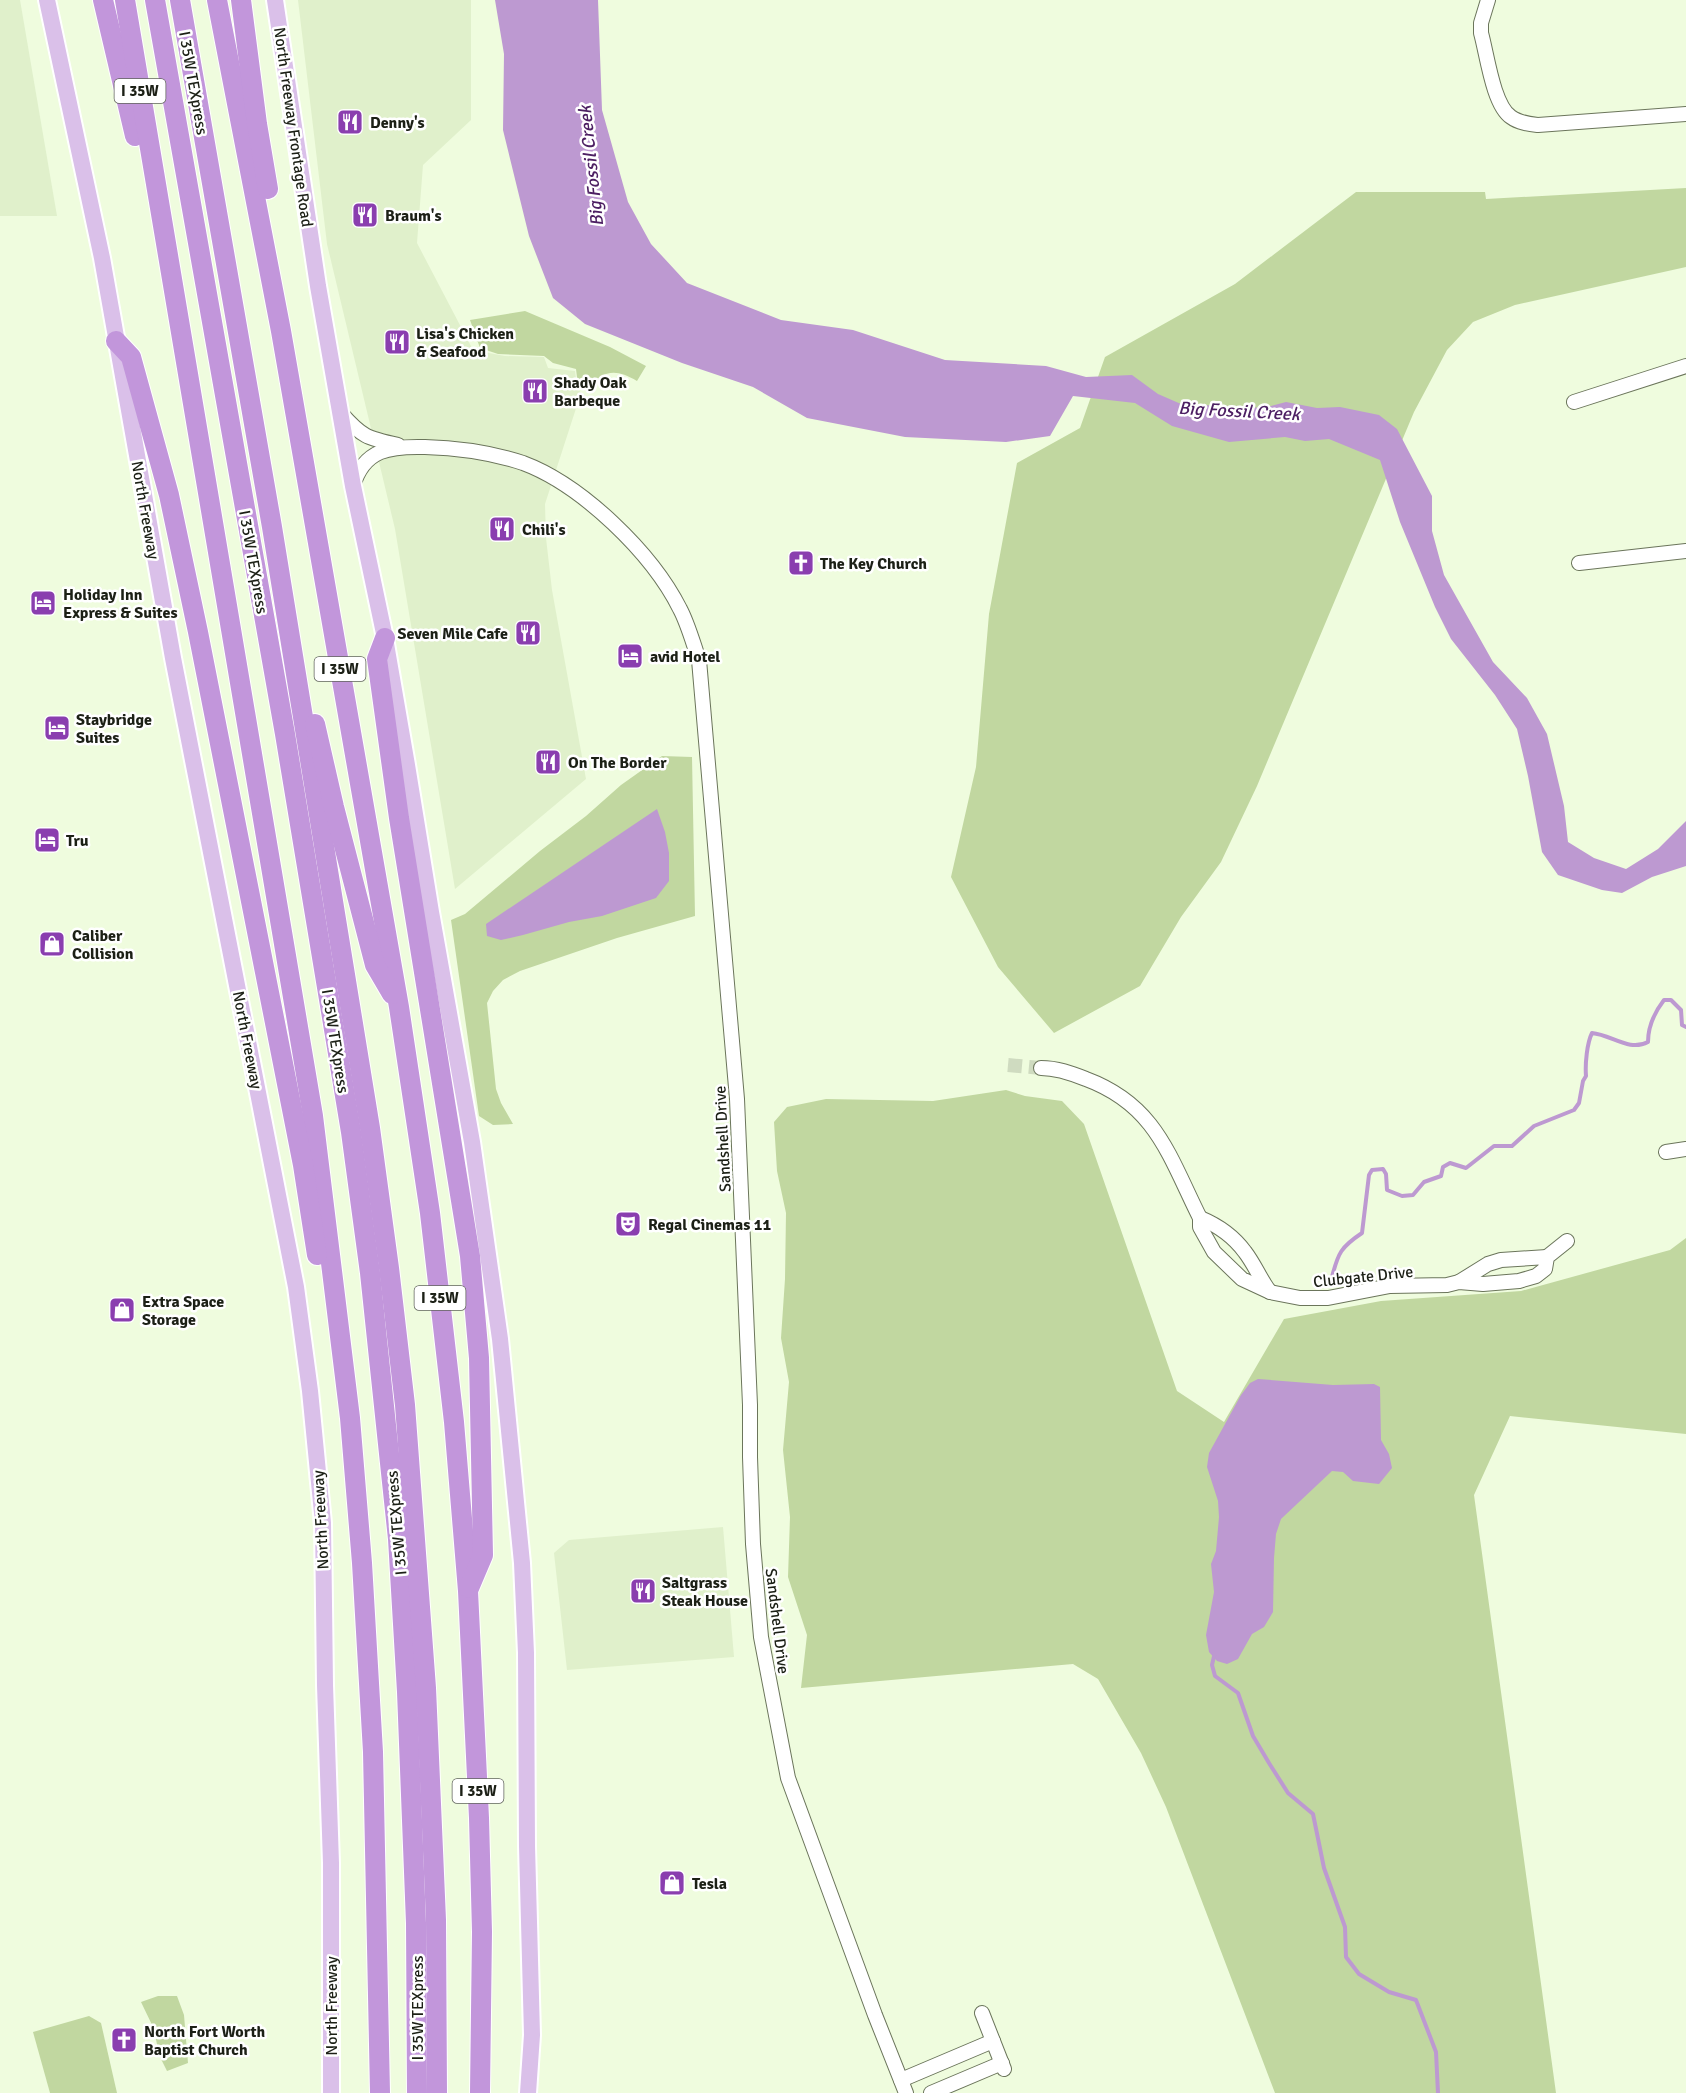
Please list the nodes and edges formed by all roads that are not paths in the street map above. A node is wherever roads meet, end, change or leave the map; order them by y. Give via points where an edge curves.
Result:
1 (47, 0) edge
2 (103, 0) edge
3 (125, 0) edge
4 (155, 0) edge
5 (180, 0) edge
6 (217, 0) edge
7 (241, 0) edge
8 (275, 0) edge
9 (1488, 0) edge
10 (1686, 114) edge
11 (154, 182) junction
12 (281, 331) junction
13 (116, 341) junction
14 (1686, 366) edge
15 (1574, 402) dead end
16 (341, 413) junction
17 (406, 447) junction
18 (352, 486) junction
19 (272, 527) junction
20 (1686, 551) edge
21 (1579, 563) dead end
22 (385, 638) junction
23 (399, 1007) junction
24 (1041, 1068) tunnel mouth
25 (1686, 1149) edge
26 (1666, 1152) dead end
27 (1200, 1218) junction
28 (1566, 1241) dead end
29 (1547, 1257) junction
30 (1459, 1282) junction
31 (1270, 1292) junction
32 (350, 1418) junction
33 (468, 1591) junction
34 (378, 2000) junction
35 (982, 2013) dead end
36 (993, 2041) junction
37 (903, 2087) edge
38 (331, 2093) edge
39 (368, 2093) edge
40 (380, 2093) edge
41 (417, 2093) edge
42 (437, 2093) edge
43 (480, 2093) edge
44 (528, 2093) edge
45 (931, 2093) edge

1 - 13 main road, North Freeway
2 - 11 highway via 139,155
3 - 11 highway, I 35W
4 - 41 highway, I 35W TEXpress via 285,734 351,1132 370,1273 398,1539 407,1692 416,1923
5 - 19 highway, I 35W TEXpress
6 - 12 highway, I 35W
7 - 12 highway via 256,124 285,287
8 - 16 main road, North Freeway Frontage Road
9 - 10 street via 1481,33 1497,95 1511,117 1538,125
11 - 32 highway, I 35W via 313,1116
12 - 23 highway, I 35W
13 - 32 highway via 131,357 169,495 303,1165 335,1399
13 - 38 main road, North Freeway via 173,658 296,1287 310,1391 323,1523 331,1863
14 - 15 street
16 - 17 street, Sandshell Drive via 356,431
16 - 18 main road
17 - 18 street, Sandshell Drive via 382,450 369,457
17 - 37 street, Sandshell Drive via 485,452 562,482 620,530 654,569 681,609 699,660 737,1099 753,1544 761,1637 788,1778
18 - 22 main road
19 - 23 highway via 334,807 375,965
19 - 42 highway, I 35W TEXpress via 370,1128 405,1405 432,1798
20 - 21 street
22 - 33 highway via 377,659 470,1256 476,1324 483,1555
22 - 44 main road via 476,1165 500,1339 522,1563 526,1653 532,2035
23 - 33 highway, I 35W via 430,1213
24 - 27 street, Clubgate Drive via 1067,1071 1128,1100 1166,1146
25 - 26 street
27 - 31 street via 1237,1242
27 - 31 street, Clubgate Drive via 1200,1227 1214,1252 1242,1279
28 - 29 street, Clubgate Drive
29 - 30 street via 1501,1260
29 - 30 street, Clubgate Drive via 1545,1269 1519,1281
30 - 31 street, Clubgate Drive via 1383,1287 1315,1299
32 - 34 highway, I 35W via 373,1752
33 - 43 highway, I 35W via 482,1932
34 - 39 highway via 368,2050
34 - 40 highway, I 35W
35 - 36 street
36 - 37 street
36 - 45 street via 1003,2067

